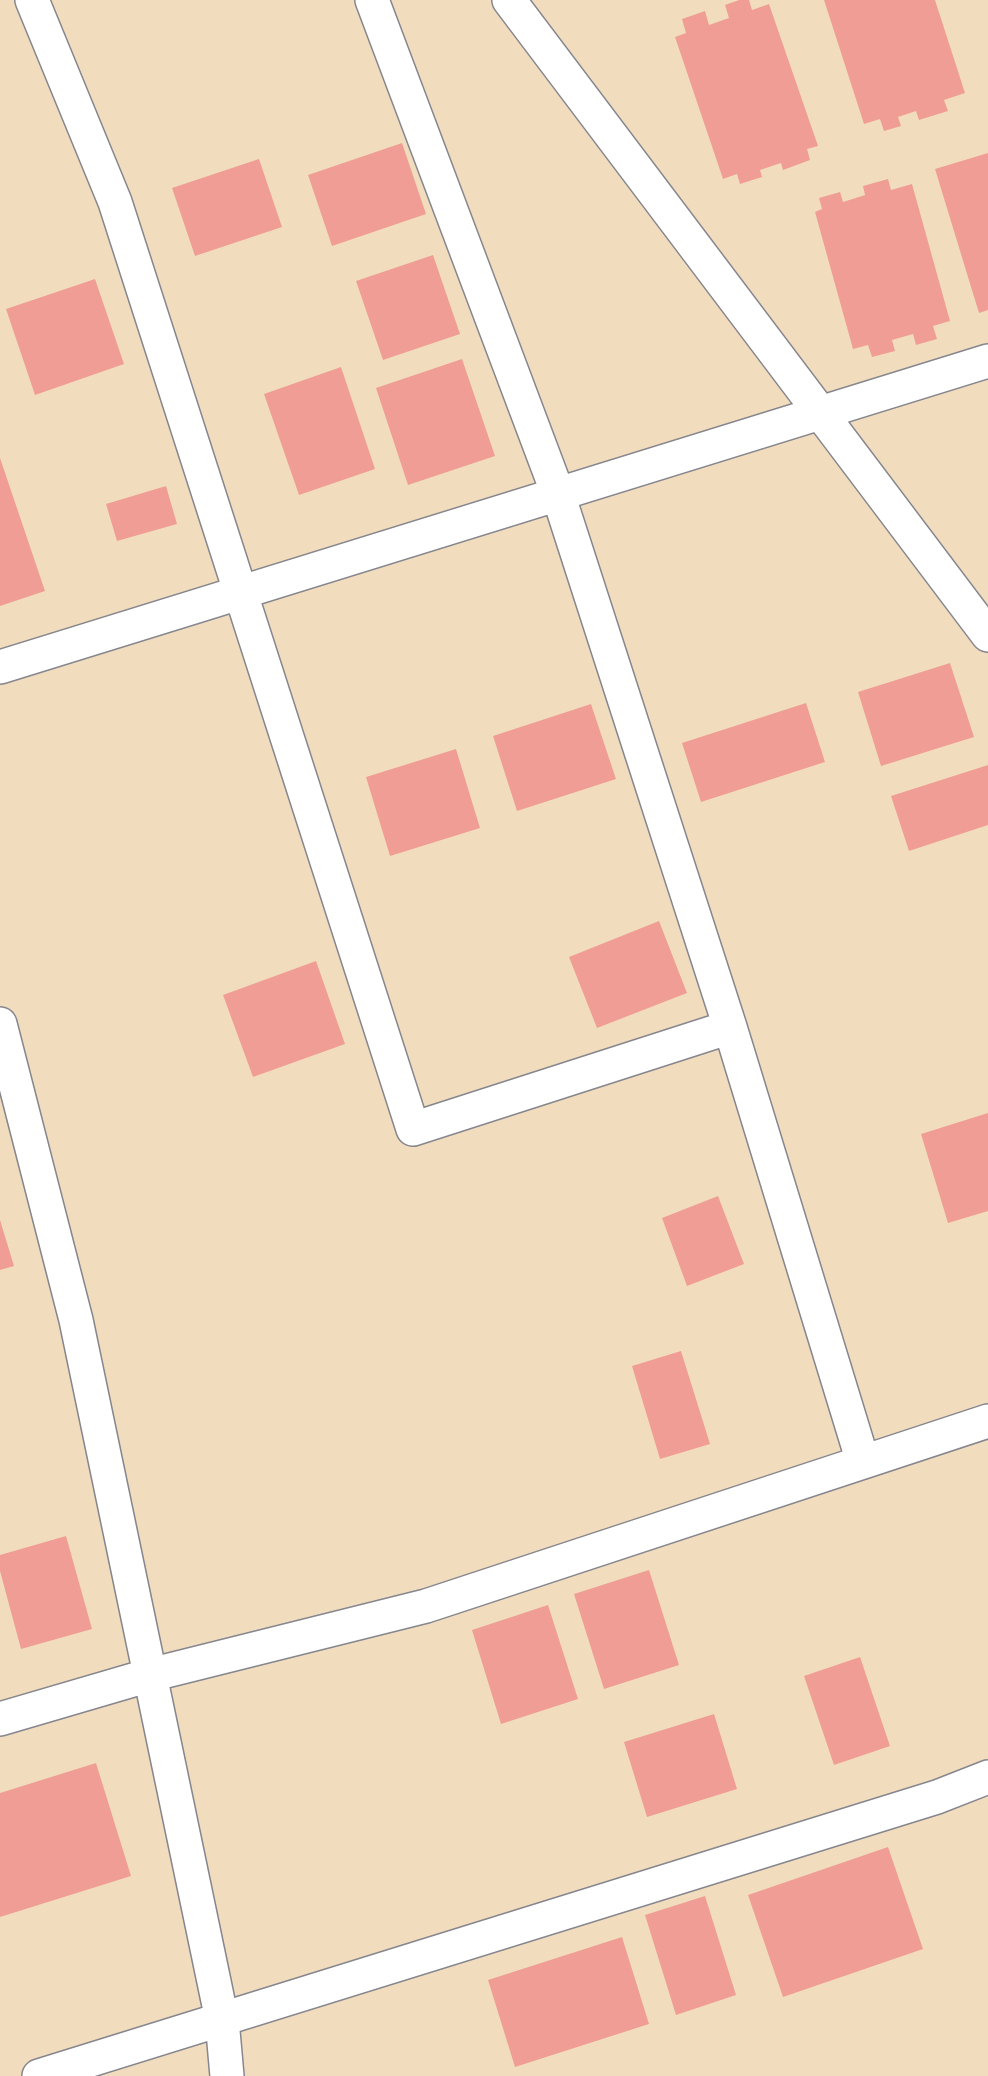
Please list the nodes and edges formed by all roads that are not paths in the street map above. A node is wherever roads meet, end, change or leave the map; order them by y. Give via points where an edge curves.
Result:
1 (32, 0) edge
2 (372, 0) edge
3 (522, 3) edge
4 (988, 361) edge
5 (820, 413) junction
6 (558, 494) junction
7 (241, 592) junction
8 (988, 635) edge
9 (0, 667) edge
10 (0, 1024) edge
11 (730, 1027) junction
12 (988, 1421) edge
13 (863, 1462) junction
14 (150, 1675) junction
15 (0, 1719) edge
16 (988, 1778) edge
17 (222, 2020) junction
18 (39, 2076) edge
19 (227, 2076) edge

1 - 7 street via 115,202
2 - 6 street
3 - 5 street
4 - 5 street
5 - 6 street
5 - 8 street
6 - 7 street
6 - 11 street
7 - 9 street
7 - 11 street via 413,1129
10 - 14 street via 76,1320
11 - 13 street
12 - 13 street
13 - 14 street via 426,1606
14 - 15 street
14 - 17 street
16 - 17 street via 926,1801
17 - 18 street
17 - 19 street

